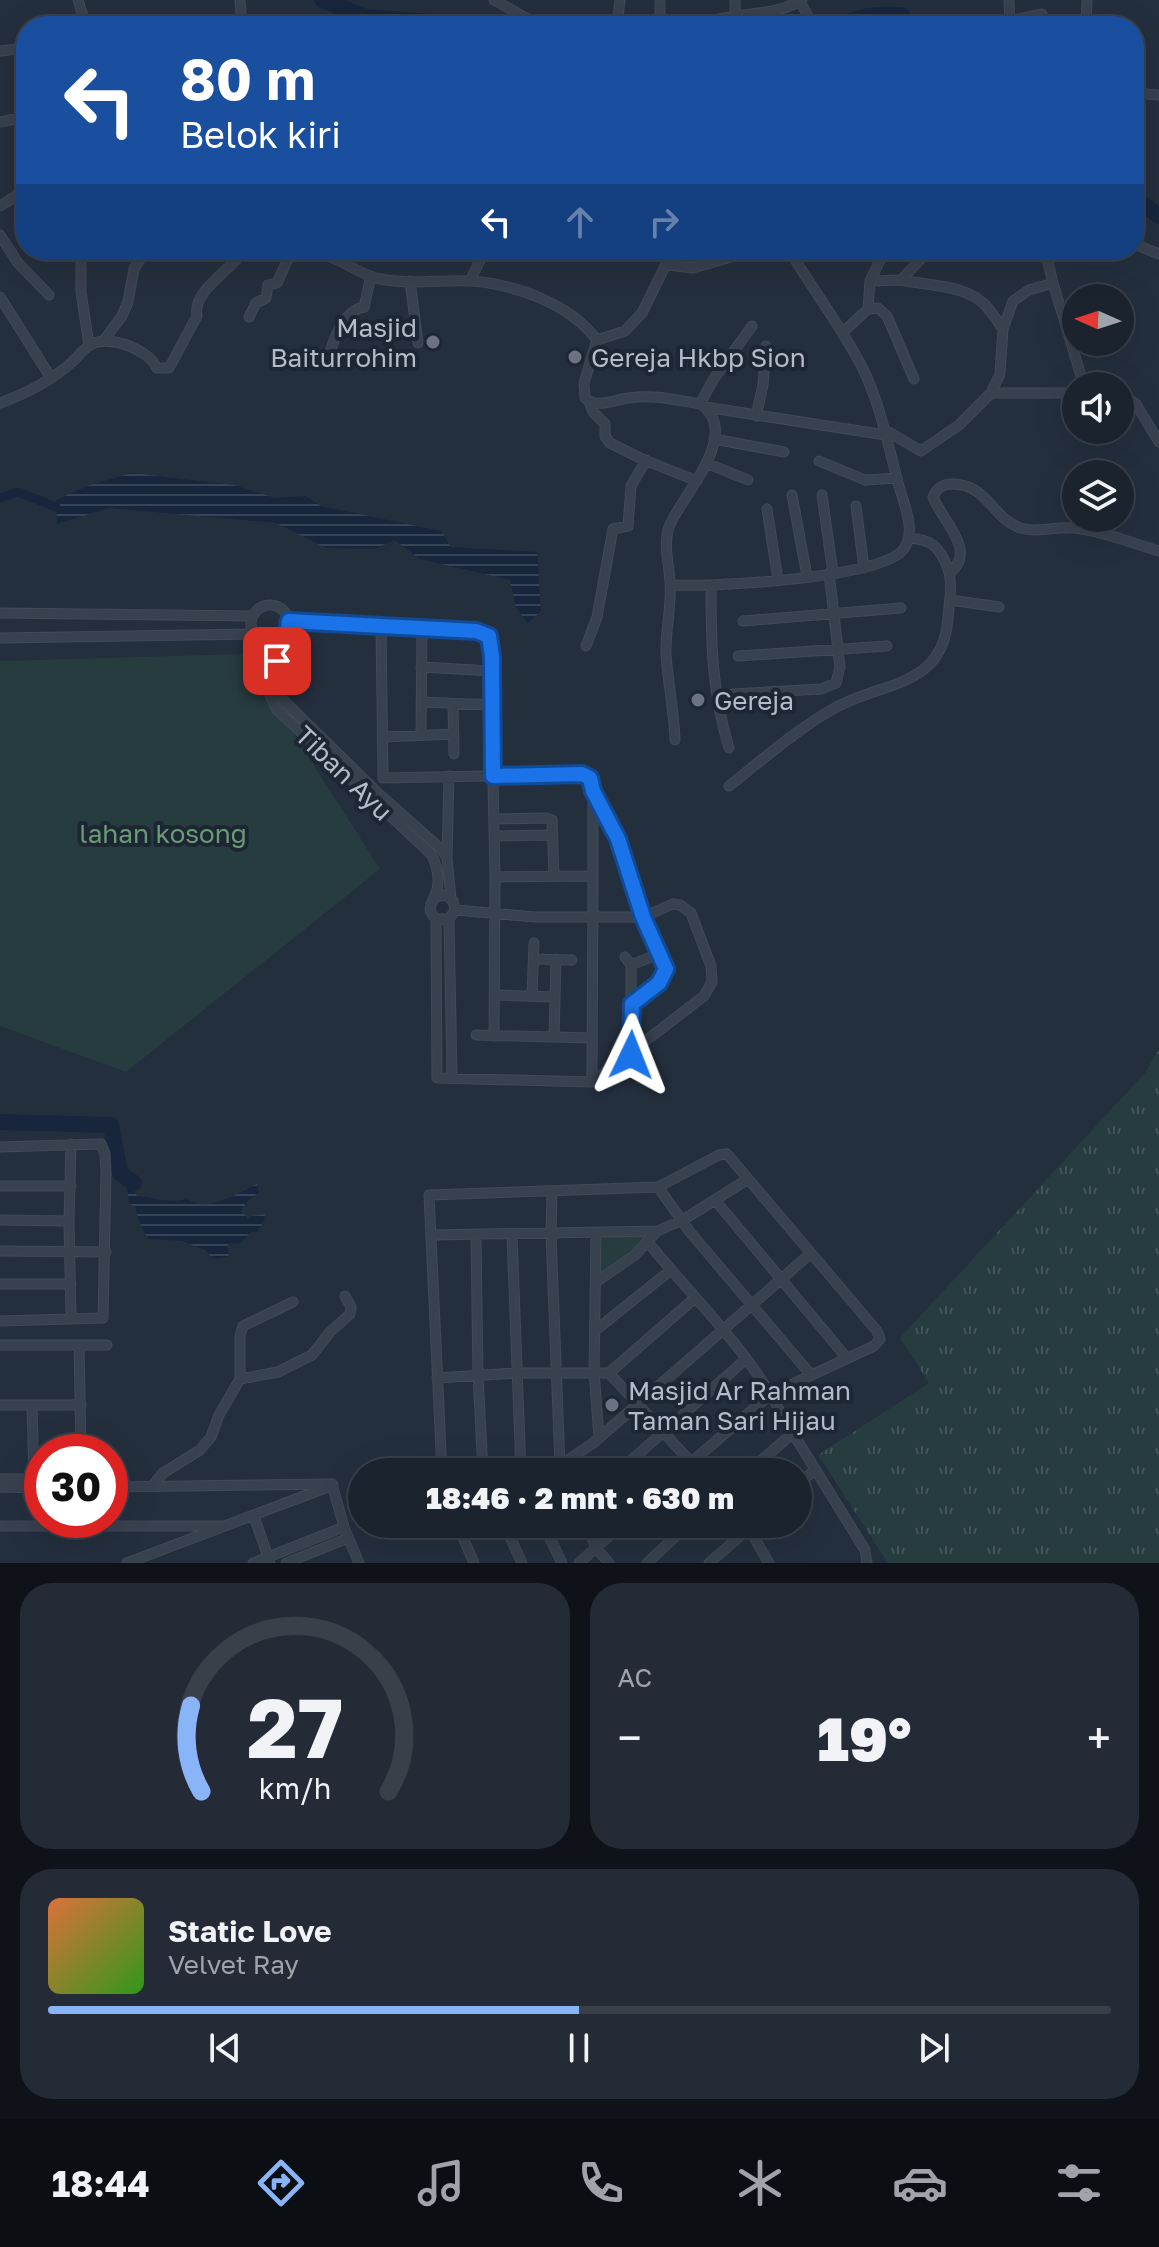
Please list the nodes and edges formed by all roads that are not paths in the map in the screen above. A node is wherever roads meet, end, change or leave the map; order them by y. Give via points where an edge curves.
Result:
1 (494, 0) edge
2 (801, 1) edge
3 (1042, 14) dead end
4 (522, 16) edge
5 (754, 16) edge
6 (1036, 16) edge
7 (0, 235) edge
8 (16, 260) edge
9 (16, 260) edge
10 (81, 260) edge
11 (140, 260) edge
12 (235, 260) edge
13 (287, 260) edge
14 (346, 260) edge
15 (480, 260) edge
16 (669, 260) edge
17 (721, 260) edge
18 (797, 260) edge
19 (880, 260) edge
20 (920, 260) edge
21 (1049, 260) edge
22 (667, 265) junction
23 (371, 276) junction
24 (901, 280) junction
25 (410, 281) junction
26 (470, 281) junction
27 (870, 281) junction
28 (1053, 283) junction
29 (49, 295) dead end
30 (0, 297) edge
31 (868, 309) junction
32 (249, 317) dead end
33 (752, 326) dead end
34 (1003, 329) junction
35 (843, 332) junction
36 (104, 340) junction
37 (597, 340) junction
38 (418, 343) dead end
39 (89, 345) junction
40 (766, 346) dead end
41 (326, 365) dead end
42 (1080, 372) edge
43 (51, 378) junction
44 (914, 379) dead end
45 (991, 393) junction
46 (1062, 393) edge
47 (589, 402) junction
48 (0, 403) edge
49 (1134, 403) edge
50 (702, 406) junction
51 (756, 416) junction
52 (886, 433) junction
53 (714, 439) junction
54 (1159, 442) edge
55 (784, 452) dead end
56 (646, 460) junction
57 (819, 461) dead end
58 (706, 463) junction
59 (897, 478) junction
60 (748, 480) dead end
61 (697, 481) junction
62 (792, 495) dead end
63 (822, 495) dead end
64 (856, 506) dead end
65 (767, 509) dead end
66 (909, 538) junction
67 (1159, 551) edge
68 (864, 568) junction
69 (831, 573) junction
70 (949, 573) junction
71 (807, 576) junction
72 (778, 580) junction
73 (670, 585) junction
74 (711, 587) junction
75 (950, 600) junction
76 (999, 607) dead end
77 (901, 608) dead end
78 (0, 613) edge
79 (834, 614) junction
80 (253, 616) junction
81 (289, 621) junction
82 (743, 621) dead end
83 (381, 625) junction
84 (422, 628) junction
85 (254, 634) junction
86 (0, 638) edge
87 (272, 642) junction
88 (586, 646) dead end
89 (887, 646) dead end
90 (838, 650) junction
91 (738, 656) dead end
92 (421, 667) junction
93 (492, 671) junction
94 (733, 694) dead end
95 (421, 702) junction
96 (453, 704) junction
97 (493, 705) junction
98 (454, 734) junction
99 (421, 735) junction
100 (383, 737) junction
101 (675, 740) dead end
102 (729, 748) dead end
103 (454, 754) dead end
104 (449, 776) junction
105 (493, 776) junction
106 (383, 778) junction
107 (729, 786) dead end
108 (593, 791) junction
109 (378, 793) junction
110 (494, 819) junction
111 (553, 835) junction
112 (494, 836) junction
113 (447, 858) junction
114 (554, 876) junction
115 (593, 876) junction
116 (495, 877) junction
117 (435, 897) junction
118 (451, 898) junction
119 (452, 914) junction
120 (494, 915) junction
121 (594, 917) junction
122 (643, 917) junction
123 (436, 919) junction
124 (534, 943) dead end
125 (661, 953) junction
126 (534, 959) junction
127 (556, 959) junction
128 (572, 960) dead end
129 (495, 995) junction
130 (532, 995) junction
131 (554, 997) junction
132 (632, 1004) junction
133 (476, 1035) dead end
134 (494, 1036) junction
135 (554, 1037) junction
136 (591, 1038) junction
137 (631, 1055) junction
138 (452, 1078) junction
139 (592, 1082) junction
140 (71, 1144) junction
141 (0, 1147) edge
142 (748, 1179) junction
143 (0, 1186) edge
144 (71, 1186) junction
145 (658, 1187) junction
146 (552, 1192) junction
147 (715, 1200) junction
148 (0, 1220) edge
149 (683, 1220) junction
150 (69, 1221) junction
151 (657, 1231) junction
152 (596, 1233) junction
153 (432, 1235) junction
154 (512, 1235) junction
155 (551, 1235) junction
156 (476, 1236) junction
157 (647, 1241) junction
158 (71, 1250) junction
159 (0, 1251) edge
160 (106, 1252) junction
161 (810, 1254) junction
162 (671, 1270) junction
163 (782, 1279) junction
164 (596, 1282) junction
165 (0, 1284) edge
166 (71, 1284) junction
167 (345, 1296) dead end
168 (695, 1298) junction
169 (293, 1302) dead end
170 (752, 1303) junction
171 (71, 1319) junction
172 (0, 1321) edge
173 (722, 1328) junction
174 (596, 1330) junction
175 (0, 1345) edge
176 (79, 1345) junction
177 (107, 1345) dead end
178 (846, 1357) junction
179 (746, 1359) junction
180 (594, 1372) junction
181 (516, 1373) junction
182 (609, 1373) junction
183 (556, 1374) junction
184 (478, 1375) junction
185 (811, 1375) junction
186 (437, 1378) junction
187 (240, 1379) junction
188 (771, 1394) junction
189 (637, 1402) junction
190 (0, 1405) edge
191 (81, 1405) junction
192 (32, 1406) junction
193 (662, 1430) junction
194 (793, 1433) junction
195 (34, 1434) edge
196 (81, 1434) edge
197 (599, 1437) junction
198 (441, 1458) edge
199 (482, 1458) edge
200 (520, 1458) edge
201 (561, 1458) edge
202 (574, 1458) edge
203 (633, 1458) edge
204 (687, 1458) edge
205 (696, 1458) edge
206 (764, 1458) edge
207 (816, 1470) junction
208 (812, 1473) edge
209 (0, 1479) edge
210 (24, 1479) edge
211 (153, 1485) junction
212 (333, 1485) junction
213 (128, 1486) edge
214 (0, 1487) edge
215 (24, 1488) edge
216 (254, 1516) junction
217 (24, 1525) edge
218 (128, 1525) edge
219 (0, 1526) edge
220 (224, 1526) junction
221 (344, 1527) junction
222 (348, 1538) junction
223 (463, 1538) edge
224 (510, 1538) edge
225 (550, 1538) edge
226 (592, 1538) edge
227 (607, 1538) edge
228 (674, 1538) edge
229 (739, 1538) edge
230 (756, 1538) edge
231 (596, 1548) junction
232 (721, 1559) edge
233 (269, 1560) edge
234 (127, 1563) edge
235 (253, 1563) edge
236 (286, 1563) edge
237 (359, 1563) edge
238 (474, 1563) edge
239 (522, 1563) edge
240 (562, 1563) edge
241 (579, 1563) edge
242 (609, 1563) edge
243 (647, 1563) edge
244 (709, 1563) edge
245 (769, 1563) edge
246 (867, 1563) edge

1 - 4 street
2 - 5 street
3 - 6 street
7 - 8 street
9 - 29 street
10 - 39 street
11 - 36 street via 122,316
12 - 36 street via 204,294 169,368 157,368 147,356
13 - 32 street via 277,283 268,285 266,298 256,303
14 - 23 street
15 - 26 street
16 - 22 street
17 - 22 street via 693,268
18 - 35 street
19 - 27 street
20 - 24 street
21 - 28 street
22 - 37 street via 631,326
23 - 25 street
23 - 41 street via 364,307 346,317
24 - 27 street
24 - 34 street via 974,296
25 - 26 street
25 - 38 street
26 - 37 street via 560,307
27 - 31 street
28 - 34 street via 1019,295
28 - 42 street
30 - 43 street
31 - 35 street
31 - 44 street via 878,308 887,316
33 - 50 street via 713,380
34 - 45 street via 1001,365
35 - 52 street via 864,371
36 - 39 street
37 - 47 street via 584,383
39 - 43 street
40 - 51 street
43 - 48 street
45 - 46 street
45 - 52 street via 959,425 921,451
47 - 50 street via 656,395
47 - 56 street via 605,424 608,441
49 - 54 street
50 - 51 street
50 - 53 street via 714,419
51 - 52 street
52 - 59 street
53 - 55 street
53 - 58 street
56 - 61 street
56 - 88 street via 631,486 628,526 613,529 597,617
57 - 59 street via 865,480
58 - 60 street
58 - 61 street
59 - 66 street
61 - 73 street via 667,535
62 - 71 street
63 - 69 street
64 - 68 street
65 - 72 street
66 - 68 street via 890,560
66 - 70 street via 933,542
67 - 70 street via 1075,528 1018,527 982,494 952,484 937,489 933,497 954,528 960,554
68 - 69 street
69 - 71 street
69 - 79 street
70 - 75 street
71 - 72 street
72 - 74 street
73 - 74 street
73 - 101 street via 666,655
74 - 102 street via 715,694
75 - 76 street
75 - 107 street via 944,646 929,665 907,681 833,709
77 - 79 street
78 - 80 street
79 - 82 street
79 - 90 street
80 - 81 street via 263,606 277,606
80 - 85 street
81 - 83 street
81 - 87 street via 287,634
83 - 84 street
83 - 100 street
84 - 92 street
84 - 93 street via 486,633
85 - 86 street
85 - 87 street
87 - 109 street, Tiban Ayu via 281,698
87 - 117 street, Tiban Ayu via 267,687 276,709 431,854
89 - 90 street
90 - 91 street
90 - 94 street via 839,678 831,687
92 - 93 street
92 - 95 street
93 - 97 street
95 - 96 street
95 - 99 street
96 - 97 street
96 - 98 street
97 - 105 street
98 - 99 street
98 - 103 street
99 - 100 street
100 - 106 street
104 - 105 street
104 - 106 street
104 - 113 street
105 - 108 street via 585,775
105 - 110 street
106 - 109 street
108 - 115 street
108 - 122 street via 618,839
109 - 113 street, Tiban Ayu
110 - 111 street via 549,818
110 - 112 street
111 - 112 street
111 - 114 street
112 - 116 street
113 - 118 street
114 - 115 street
114 - 116 street
115 - 121 street
116 - 120 street
117 - 118 street
117 - 123 street via 429,911
118 - 119 street
119 - 120 street
119 - 123 street
119 - 138 street
120 - 121 street
120 - 129 street
121 - 122 street
121 - 136 street
122 - 125 street
122 - 137 street via 673,904 688,909 711,966 712,982 704,996
123 - 138 street via 437,1078
124 - 126 street
125 - 132 street via 665,975
125 - 132 street via 628,961
126 - 127 street
126 - 130 street
127 - 128 street
127 - 131 street
129 - 130 street
129 - 134 street
130 - 131 street
131 - 135 street
132 - 137 street
133 - 134 street
134 - 135 street
135 - 136 street
136 - 139 street
137 - 139 street
138 - 139 street
140 - 141 street
140 - 144 street
140 - 160 street via 104,1147
142 - 145 street via 731,1156 723,1154
142 - 147 street
142 - 161 street
143 - 144 street
144 - 150 street
145 - 146 street
145 - 149 street
146 - 153 street via 429,1195
146 - 155 street
147 - 149 street
147 - 163 street
148 - 150 street
149 - 151 street
149 - 170 street
150 - 158 street
151 - 152 street
151 - 157 street
152 - 155 street
152 - 164 street
153 - 156 street
153 - 186 street
154 - 155 street
154 - 156 street
154 - 181 street
155 - 183 street
156 - 184 street
157 - 162 street
157 - 164 street
158 - 159 street
158 - 160 street
158 - 166 street
160 - 171 street via 104,1317
161 - 163 street
161 - 178 street via 879,1335 874,1346
162 - 168 street
162 - 174 street
163 - 170 street
163 - 178 street
164 - 174 street
165 - 166 street
166 - 171 street
167 - 187 street via 351,1307 348,1318 312,1355 278,1372
168 - 173 street
168 - 182 street
169 - 187 street via 243,1326
170 - 173 street
170 - 185 street
171 - 172 street
173 - 179 street
173 - 189 street
174 - 180 street
175 - 176 street
176 - 177 street
176 - 191 street
178 - 185 street
179 - 188 street
179 - 193 street
180 - 182 street
180 - 183 street
180 - 197 street
181 - 183 street
181 - 184 street
181 - 200 street
182 - 189 street
183 - 201 street
184 - 186 street
184 - 199 street
185 - 188 street
186 - 198 street
187 - 211 street via 206,1445 174,1464
188 - 194 street
188 - 205 street
189 - 193 street
189 - 197 street
190 - 192 street
191 - 192 street
191 - 196 street
192 - 195 street
193 - 203 street
193 - 204 street
194 - 206 street
194 - 207 street
197 - 202 street
207 - 208 street
207 - 246 street via 865,1550
209 - 210 street
211 - 212 street
211 - 213 street
212 - 216 street
212 - 221 street
214 - 215 street
216 - 220 street
216 - 233 street
217 - 219 street
218 - 220 street
220 - 234 street
221 - 222 street
221 - 233 street
222 - 236 street
222 - 237 street
223 - 238 street
224 - 239 street
225 - 240 street
226 - 231 street
227 - 231 street
228 - 243 street
229 - 232 street
230 - 245 street
231 - 241 street
231 - 242 street
232 - 244 street
233 - 235 street

